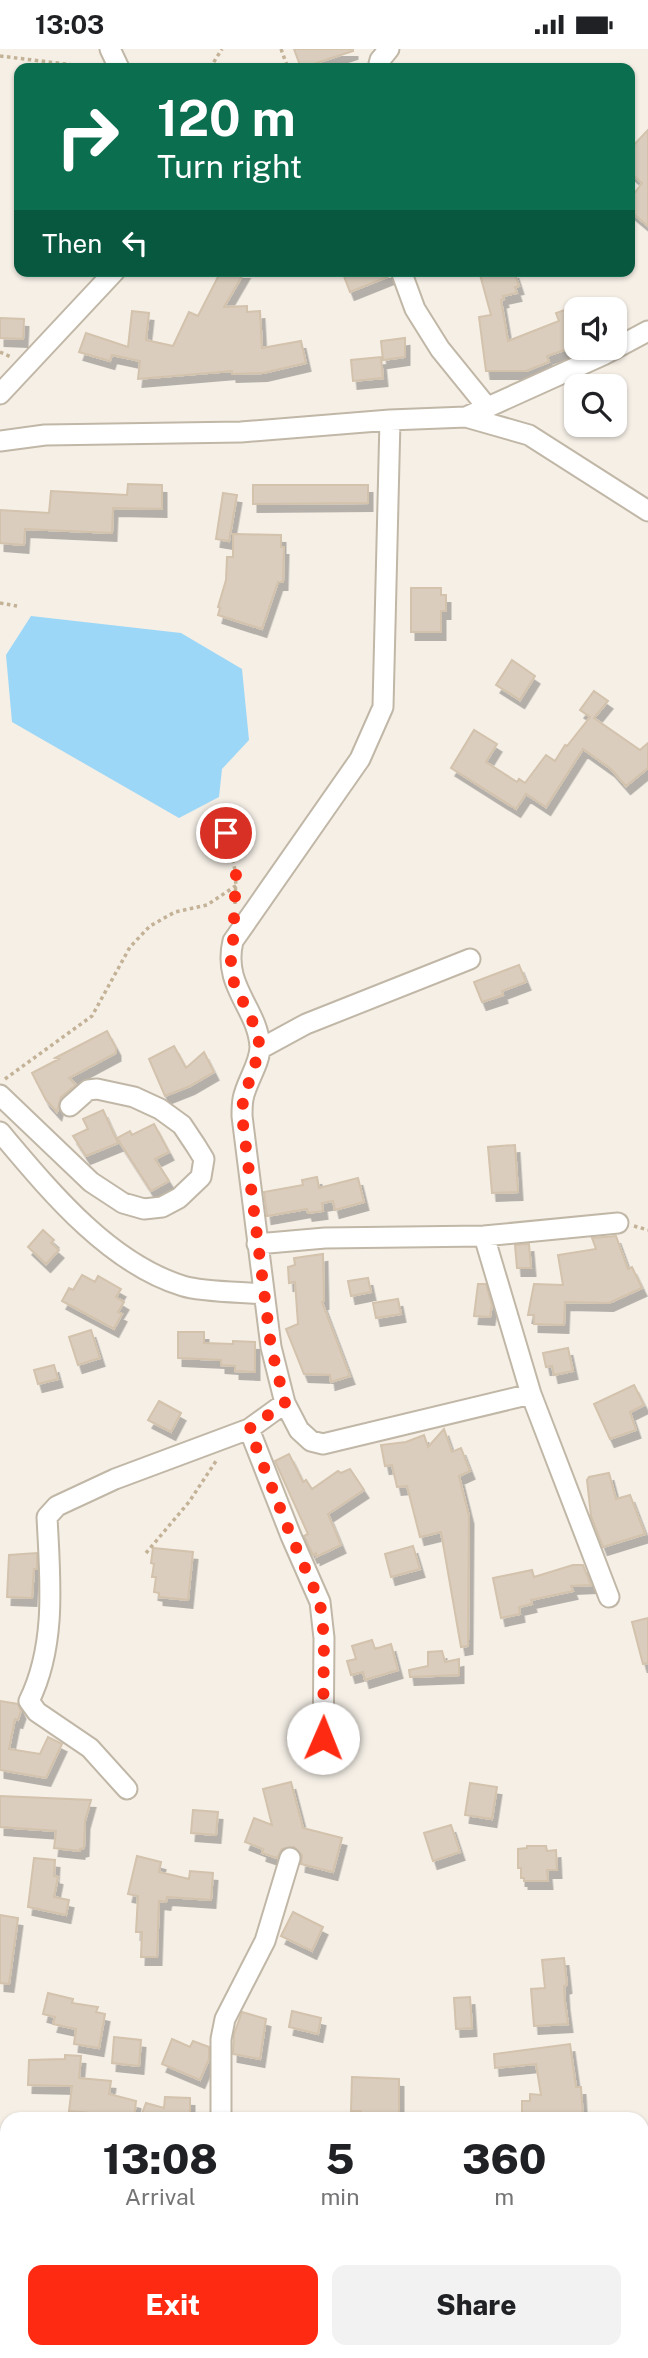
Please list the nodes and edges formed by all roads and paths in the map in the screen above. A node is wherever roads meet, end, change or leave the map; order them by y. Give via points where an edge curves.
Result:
1 (0, 56) edge
2 (58, 63) edge
3 (109, 277) edge
4 (403, 277) edge
5 (648, 331) edge
6 (0, 394) edge
7 (487, 407) junction
8 (466, 417) junction
9 (390, 420) junction
10 (0, 441) edge
11 (648, 510) edge
12 (0, 603) edge
13 (17, 606) dead end
14 (221, 812) dead end
15 (237, 885) junction
16 (235, 907) dead end
17 (470, 959) dead end
18 (260, 1049) junction
19 (0, 1083) edge
20 (0, 1095) edge
21 (70, 1105) dead end
22 (0, 1132) edge
23 (618, 1223) dead end
24 (484, 1236) junction
25 (257, 1244) junction
26 (264, 1294) junction
27 (531, 1394) junction
28 (285, 1403) junction
29 (242, 1431) junction
30 (146, 1553) dead end
31 (609, 1597) dead end
32 (323, 1763) dead end
33 (127, 1789) dead end
34 (290, 1858) dead end
35 (221, 2112) edge

1 - 2 path
3 - 6 street
4 - 7 street via 415,309 440,349
5 - 7 street
7 - 8 street
8 - 9 street
8 - 11 street via 529,435
9 - 10 street via 242,432 45,435
9 - 18 street via 383,707 360,759 233,941 234,983 257,1031
12 - 13 path
14 - 15 path
15 - 16 path
15 - 19 path via 207,905 175,912 150,926 130,947 92,1016
17 - 18 street via 306,1024
18 - 25 street via 242,1116
20 - 21 street via 91,1182 123,1203 144,1209 162,1206 179,1198 201,1177 204,1159 197,1146 182,1125 160,1109 134,1097 97,1089
22 - 26 street via 91,1232 142,1267 184,1287
23 - 24 street
24 - 25 street via 325,1238
24 - 27 street
25 - 26 street
26 - 28 street
27 - 28 street via 323,1444 299,1430
27 - 31 street
28 - 29 street
29 - 30 path
29 - 32 street via 320,1602
29 - 33 street via 115,1479 57,1506 47,1517 52,1599 41,1677 29,1701 90,1748
34 - 35 street via 265,1941 225,2019

